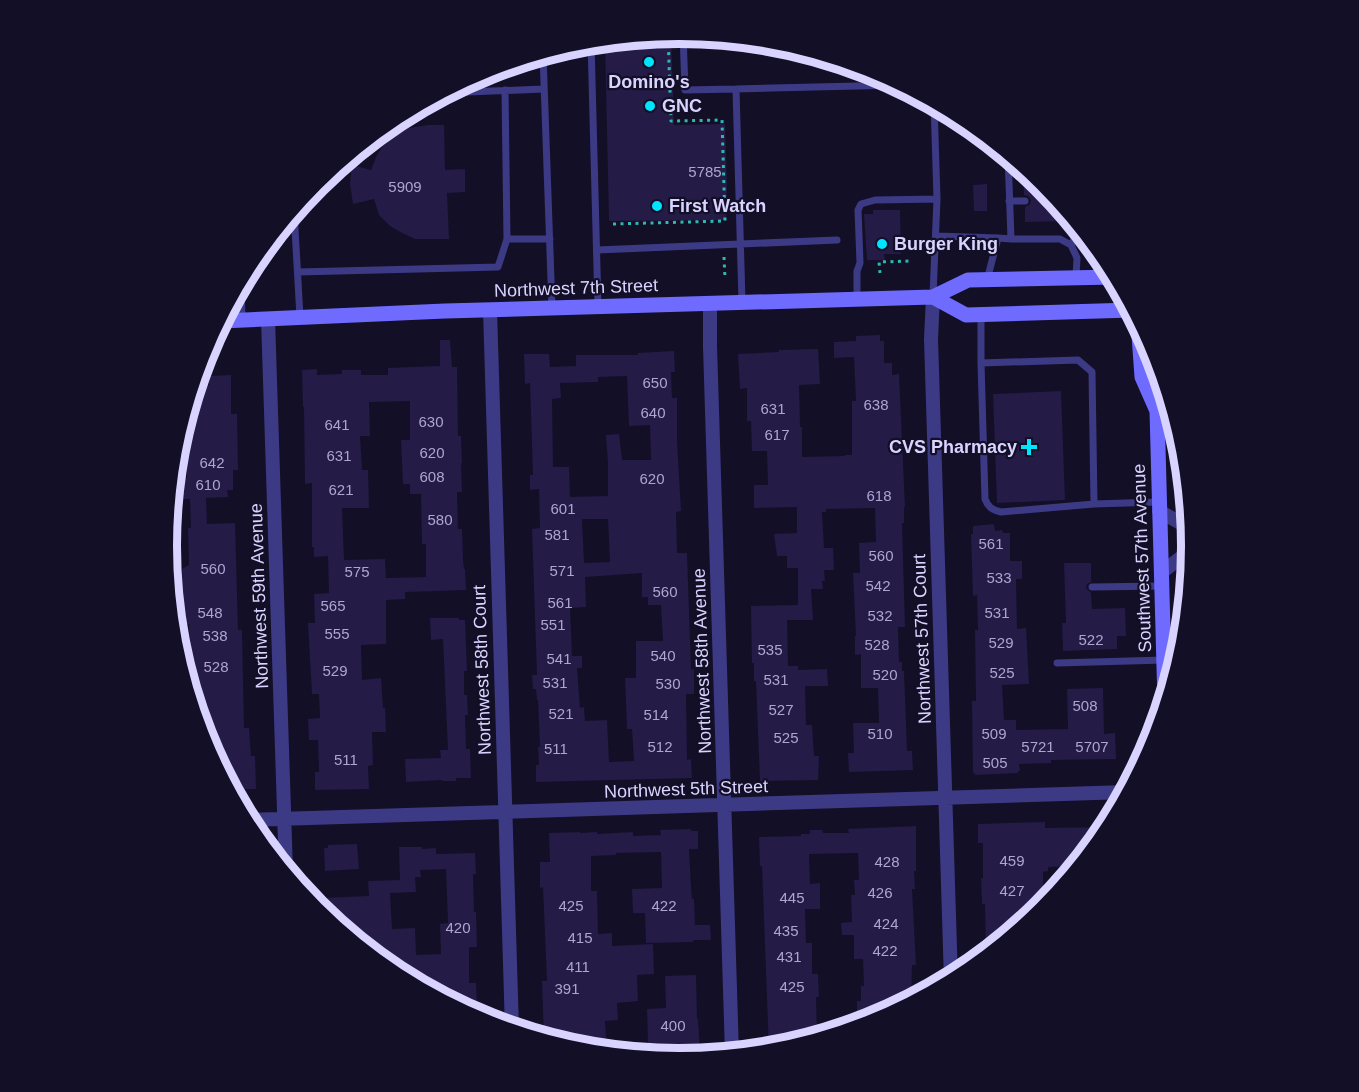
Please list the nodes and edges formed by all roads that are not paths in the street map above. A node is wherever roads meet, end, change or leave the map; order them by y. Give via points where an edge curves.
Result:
1 (683, 44) edge
2 (591, 51) edge
3 (543, 63) edge
4 (880, 85) edge
5 (544, 89) junction
6 (736, 89) junction
7 (505, 90) junction
8 (464, 92) edge
9 (934, 113) edge
10 (1010, 167) edge
11 (937, 199) junction
12 (1009, 201) junction
13 (1025, 201) dead end
14 (295, 224) edge
15 (936, 236) junction
16 (1075, 237) edge
17 (550, 238) junction
18 (998, 238) junction
19 (507, 239) junction
20 (1011, 239) junction
21 (837, 240) dead end
22 (740, 244) junction
23 (1071, 245) junction
24 (597, 250) junction
25 (298, 272) junction
26 (1104, 277) edge
27 (1076, 278) junction
28 (987, 280) junction
29 (933, 297) junction
30 (857, 299) junction
31 (241, 300) edge
32 (742, 302) junction
33 (710, 303) junction
34 (598, 306) junction
35 (552, 308) junction
36 (490, 310) junction
37 (1123, 310) edge
38 (981, 315) junction
39 (300, 317) junction
40 (268, 319) junction
41 (242, 320) junction
42 (231, 321) edge
43 (1140, 345) edge
44 (981, 363) junction
45 (1160, 401) edge
46 (1157, 411) junction
47 (1094, 504) junction
48 (1159, 507) junction
49 (1181, 522) edge
50 (1182, 557) edge
51 (1162, 579) junction
52 (1092, 587) dead end
53 (1171, 649) edge
54 (1169, 659) edge
55 (1058, 663) dead end
56 (1117, 792) edge
57 (945, 797) junction
58 (724, 805) junction
59 (505, 812) junction
60 (285, 818) junction
61 (258, 819) edge
62 (286, 858) edge
63 (951, 969) edge
64 (512, 1020) edge
65 (732, 1045) edge

1 - 6 lane via 685,90
2 - 24 lane
3 - 5 lane
4 - 6 lane
5 - 7 lane
5 - 17 lane
6 - 22 lane
7 - 8 lane
7 - 19 lane
9 - 11 lane
10 - 12 lane
11 - 15 lane
11 - 30 lane via 875,200 861,204
12 - 13 lane
12 - 20 lane
14 - 25 lane
15 - 18 lane
15 - 29 lane
16 - 23 lane
17 - 19 lane
17 - 35 lane
18 - 20 lane
18 - 28 lane
19 - 25 lane via 498,267
20 - 23 lane via 1060,239
21 - 22 lane
22 - 24 lane
22 - 32 lane
23 - 27 lane via 1077,258
24 - 34 lane
25 - 39 lane
26 - 27 main road, Northwest 7th Street
27 - 28 main road, Northwest 7th Street
28 - 29 main road, Northwest 7th Street via 968,280
29 - 30 main road, Northwest 7th Street
29 - 38 main road via 966,315
29 - 57 street, Northwest 57th Court via 931,339
30 - 32 main road, Northwest 7th Street
31 - 41 lane
32 - 33 main road, Northwest 7th Street
33 - 34 main road, Northwest 7th Street
33 - 58 street, Northwest 58th Avenue
34 - 35 main road, Northwest 7th Street
35 - 36 main road, Northwest 7th Street
36 - 39 main road, Northwest 7th Street
36 - 59 street, Northwest 58th Court
37 - 38 main road
38 - 44 lane
39 - 40 main road, Northwest 7th Street
40 - 41 main road, Northwest 7th Street
40 - 60 street, Northwest 59th Avenue
41 - 42 main road, Northwest 7th Street
43 - 46 main road via 1142,377
44 - 47 lane via 1078,360 1092,372
44 - 47 lane via 988,506 1001,512
45 - 46 main road
46 - 48 main road, Southwest 57th Avenue
47 - 48 lane
48 - 49 street
48 - 51 main road, Southwest 57th Avenue
50 - 51 street
51 - 52 lane
51 - 53 main road, Southwest 57th Avenue
54 - 55 lane
56 - 57 street, Northwest 5th Street
57 - 58 street, Northwest 5th Street
57 - 63 street, Northwest 57th Court
58 - 59 street, Northwest 5th Street
58 - 65 street, Northwest 58th Avenue
59 - 60 street, Northwest 5th Street
59 - 64 street, Northwest 58th Court
60 - 61 street, Northwest 5th Street
60 - 62 street, Northwest 59th Avenue

